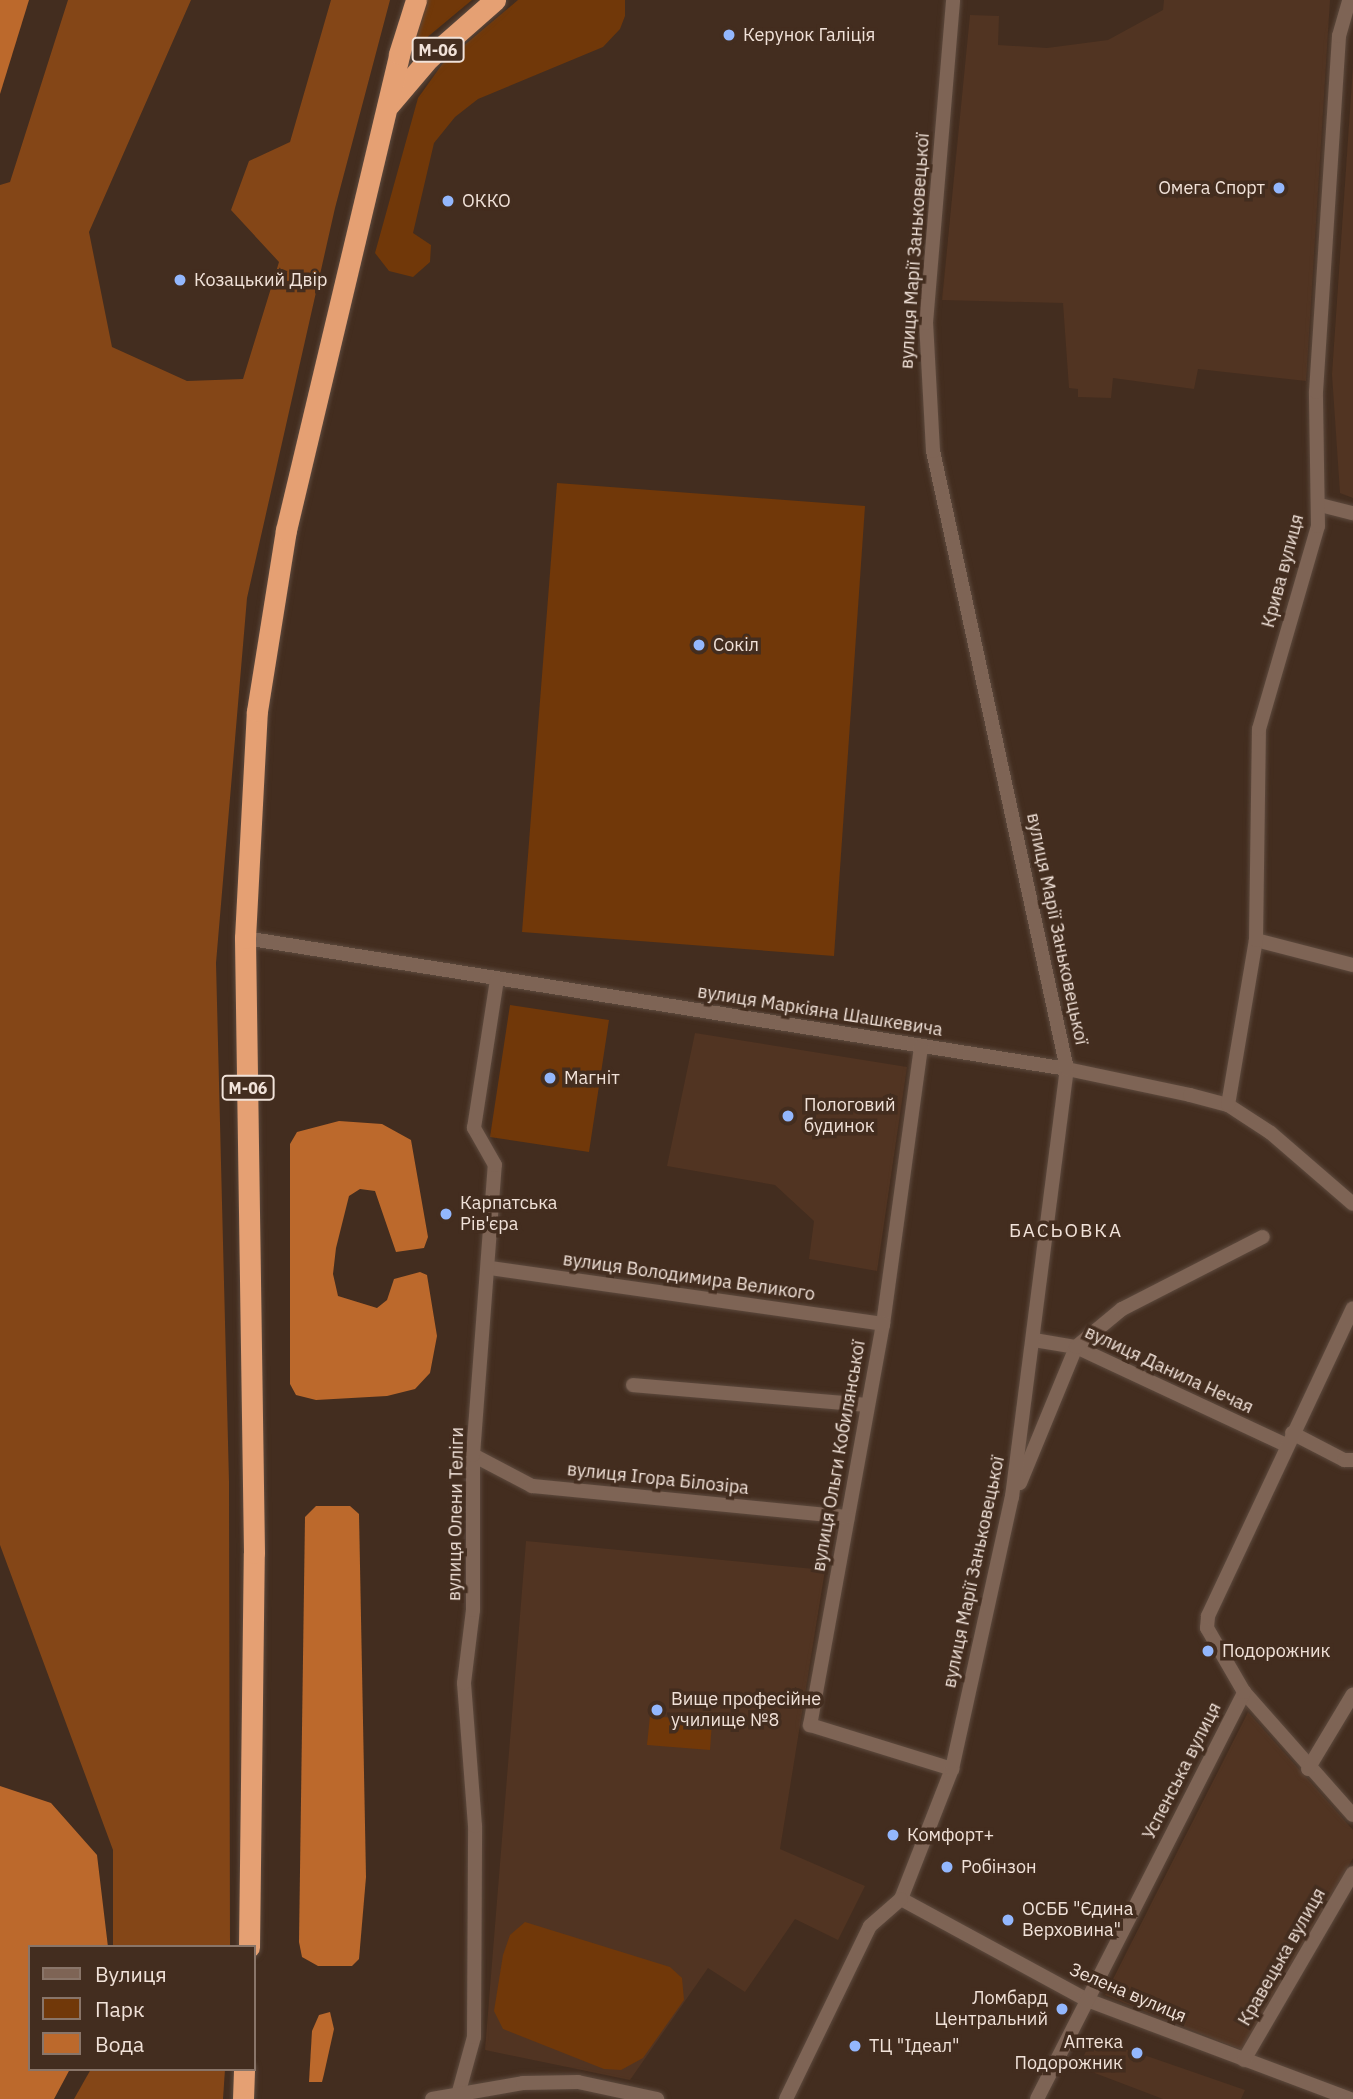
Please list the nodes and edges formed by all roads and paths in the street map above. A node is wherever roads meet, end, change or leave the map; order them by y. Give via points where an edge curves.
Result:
1 (416, 0) edge
2 (495, 0) edge
3 (953, 0) edge
4 (1349, 0) edge
5 (388, 106) junction
6 (1320, 505) junction
7 (1353, 513) edge
8 (246, 938) junction
9 (1256, 940) junction
10 (1353, 965) edge
11 (497, 981) junction
12 (921, 1047) junction
13 (1067, 1069) junction
14 (1228, 1105) junction
15 (1353, 1204) edge
16 (1263, 1237) dead end
17 (490, 1268) junction
18 (1353, 1308) edge
19 (883, 1324) junction
20 (1034, 1340) junction
21 (1076, 1347) junction
22 (632, 1385) dead end
23 (866, 1405) junction
24 (1289, 1439) junction
25 (473, 1455) junction
26 (1353, 1460) edge
27 (1010, 1510) junction
28 (847, 1517) junction
29 (1244, 1692) junction
30 (1353, 1694) edge
31 (952, 1769) junction
32 (1308, 1769) junction
33 (1353, 1815) edge
34 (1353, 1873) edge
35 (901, 1899) junction
36 (249, 1945) edge
37 (1087, 2000) junction
38 (1244, 2060) junction
39 (244, 2071) edge
40 (458, 2095) junction
41 (243, 2099) edge
42 (432, 2099) edge
43 (657, 2099) edge
44 (786, 2099) edge
45 (1037, 2099) edge
46 (1351, 2099) edge

1 - 5 highway, М-06
2 - 5 highway, М-06 via 429,58
3 - 13 street, вулиця Марії Заньковецької via 926,323 933,451
4 - 6 street, Крива вулиця via 1339,36 1316,392
5 - 8 highway, М-06 via 289,517 267,632 250,800
6 - 7 street
6 - 9 street, Крива вулиця via 1318,526 1259,729
8 - 11 street, вулиця Маркіяна Шашкевича
8 - 36 highway, М-06 via 254,1553
9 - 10 street
9 - 14 street, Крива вулиця
11 - 12 street, вулиця Маркіяна Шашкевича
11 - 17 street, вулиця Олени Теліги via 474,1128 495,1165
12 - 13 street, вулиця Маркіяна Шашкевича
12 - 19 street, вулиця Ольги Кобилянської
13 - 14 street, вулиця Маркіяна Шашкевича
13 - 20 street, вулиця Марії Заньковецької
14 - 15 street, вулиця Маркіяна Шашкевича via 1271,1133
16 - 21 street via 1122,1309
17 - 19 street, вулиця Володимира Великого
17 - 25 street, вулиця Олени Теліги
18 - 24 street, Успенська вулиця
19 - 23 street, вулиця Ольги Кобилянської
20 - 21 street, вулиця Данила Нечая
20 - 27 street, вулиця Марії Заньковецької
21 - 24 street, вулиця Данила Нечая
21 - 27 street
22 - 23 street
23 - 28 street, вулиця Ольги Кобилянської
24 - 26 street, вулиця Данила Нечая
24 - 29 street, Успенська вулиця via 1208,1616 1207,1628
25 - 28 street, вулиця Ігора Білозіра via 532,1486
25 - 40 street, вулиця Олени Теліги via 473,1610 464,1683 475,1826 474,2037
27 - 31 street, вулиця Марії Заньковецької
28 - 31 street, вулиця Ольги Кобилянської via 810,1725
29 - 32 street
29 - 37 street, Успенська вулиця
30 - 32 street
31 - 35 street, вулиця Марії Заньковецької
32 - 33 street
34 - 38 street, Кравецька вулиця
35 - 37 street, Зелена вулиця
35 - 44 street via 870,1926
37 - 38 street, Зелена вулиця
37 - 45 street, Успенська вулиця
38 - 46 street, Зелена вулиця
39 - 41 highway
40 - 42 street
40 - 43 street via 523,2083 578,2082

